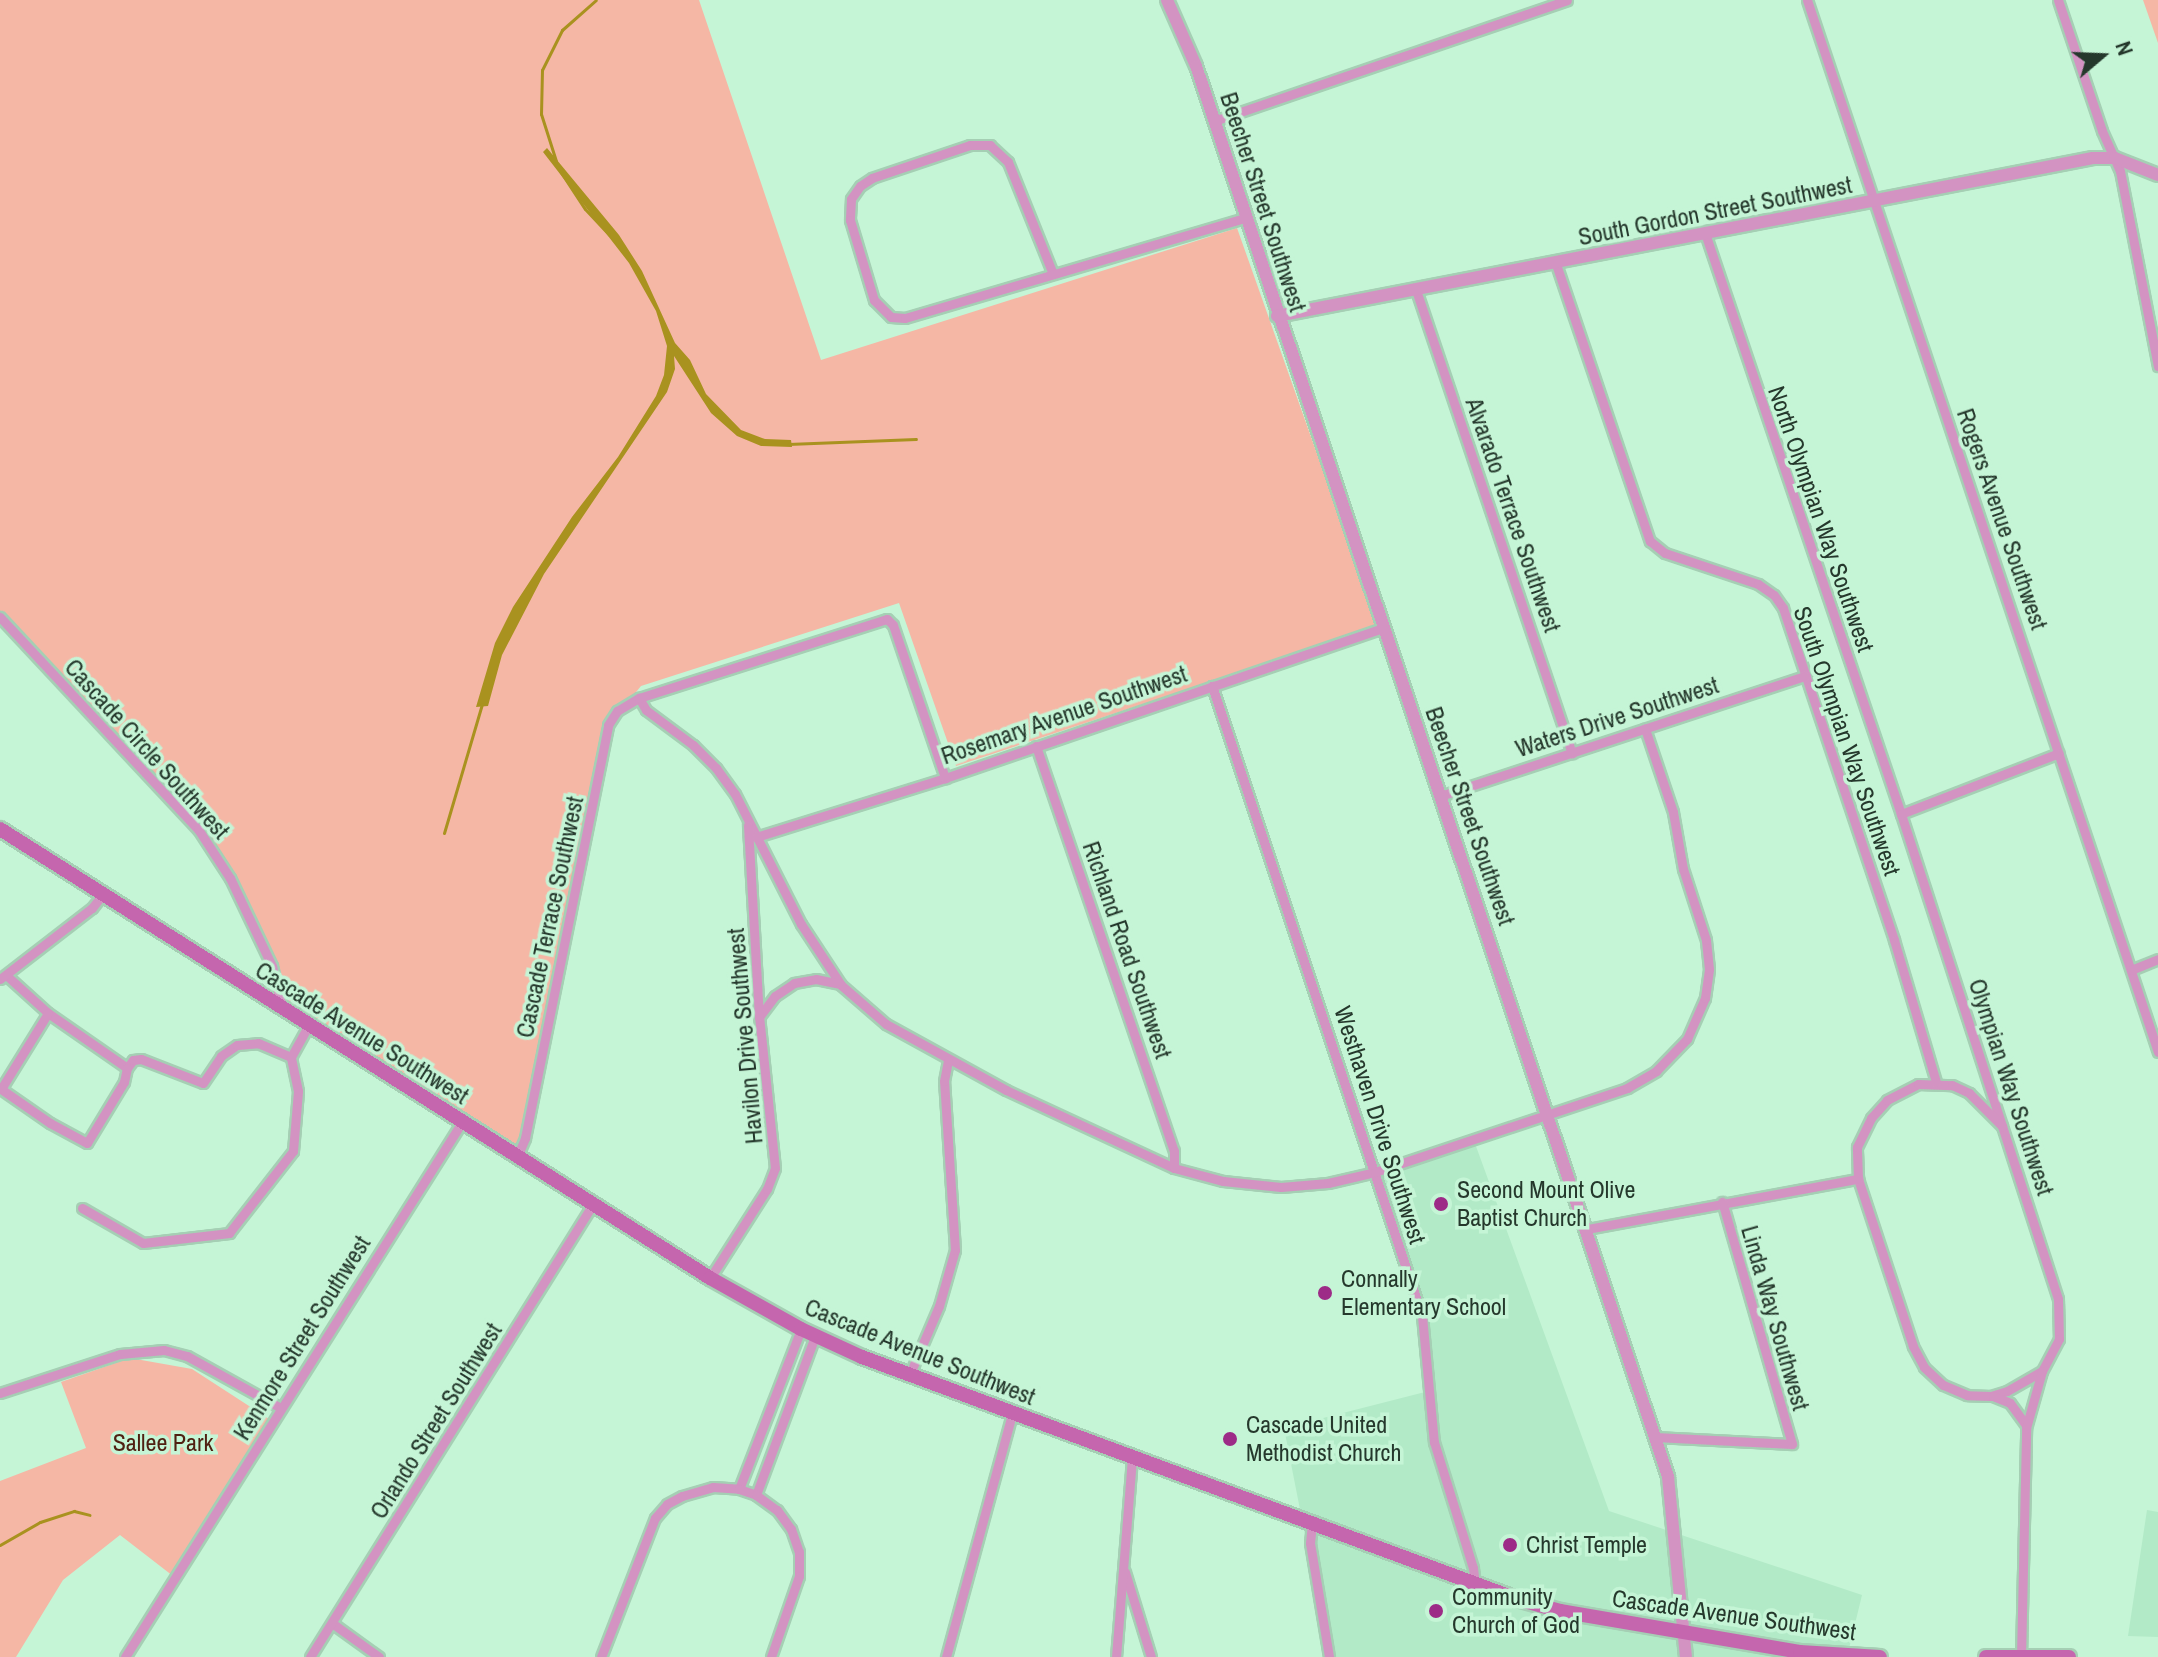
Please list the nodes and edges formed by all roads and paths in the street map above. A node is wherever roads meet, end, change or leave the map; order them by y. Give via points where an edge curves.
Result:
1 (1167, 0) edge
2 (1567, 0) edge
3 (1807, 0) edge
4 (2058, 0) edge
5 (1214, 121) junction
6 (2115, 158) junction
7 (2158, 175) edge
8 (1874, 202) junction
9 (1245, 218) junction
10 (1706, 236) junction
11 (1556, 264) junction
12 (1053, 274) junction
13 (1416, 290) junction
14 (1277, 316) junction
15 (2158, 366) edge
16 (0, 617) edge
17 (1383, 628) junction
18 (1806, 676) junction
19 (1212, 686) junction
20 (639, 698) junction
21 (1645, 729) junction
22 (1036, 746) junction
23 (1572, 753) junction
24 (2059, 753) junction
25 (945, 778) junction
26 (1440, 796) junction
27 (1901, 814) junction
28 (748, 820) junction
29 (0, 829) edge
30 (756, 837) junction
31 (103, 894) junction
32 (2158, 959) edge
33 (2131, 970) junction
34 (3, 977) edge
35 (841, 985) junction
36 (282, 1008) junction
37 (48, 1013) junction
38 (759, 1017) junction
39 (309, 1025) junction
40 (2158, 1052) edge
41 (291, 1057) junction
42 (948, 1060) junction
43 (127, 1068) junction
44 (1936, 1082) junction
45 (1548, 1114) junction
46 (462, 1122) junction
47 (2002, 1126) junction
48 (517, 1157) junction
49 (1174, 1168) junction
50 (1375, 1172) junction
51 (1858, 1179) junction
52 (1722, 1202) junction
53 (593, 1204) junction
54 (82, 1208) dead end
55 (1587, 1229) junction
56 (710, 1278) junction
57 (801, 1329) junction
58 (815, 1336) junction
59 (2042, 1371) junction
60 (909, 1376) junction
61 (0, 1393) edge
62 (1991, 1396) junction
63 (281, 1408) junction
64 (1012, 1414) junction
65 (2026, 1428) junction
66 (1655, 1437) junction
67 (1132, 1458) junction
68 (739, 1489) junction
69 (756, 1495) junction
70 (1312, 1524) junction
71 (1123, 1568) junction
72 (1475, 1585) junction
73 (332, 1623) junction
74 (1682, 1633) junction
75 (125, 1657) edge
76 (310, 1657) edge
77 (379, 1657) edge
78 (601, 1657) edge
79 (771, 1657) edge
80 (946, 1657) edge
81 (1116, 1657) edge
82 (1151, 1657) edge
83 (1329, 1657) edge
84 (1686, 1657) edge
85 (1880, 1657) edge
86 (1986, 1657) edge
87 (2021, 1657) edge
88 (2069, 1657) edge

1 - 5 street, Beecher Street Southwest
2 - 5 street
3 - 8 street, Rogers Avenue Southwest
4 - 6 street
5 - 9 street, Beecher Street Southwest
6 - 7 street, South Gordon Street Southwest
6 - 8 street, South Gordon Street Southwest
6 - 15 street
8 - 10 street, South Gordon Street Southwest
8 - 24 street, Rogers Avenue Southwest
9 - 12 street
9 - 14 street, Beecher Street Southwest
10 - 11 street, South Gordon Street Southwest
10 - 27 street, North Olympian Way Southwest
11 - 13 street, South Gordon Street Southwest
11 - 18 street, South Olympian Way Southwest via 1650,541 1665,553 1758,584 1774,595
12 - 12 street via 905,318 891,317 874,300 850,220 851,199 872,178 970,145 990,145 1008,162
13 - 14 street, South Gordon Street Southwest
13 - 23 street, Alvarado Terrace Southwest
14 - 17 street, Beecher Street Southwest
16 - 36 street, Cascade Circle Southwest via 198,829 230,878 272,966
17 - 19 street, Rosemary Avenue Southwest
17 - 26 street, Beecher Street Southwest
18 - 21 street, Waters Drive Southwest
18 - 44 street, South Olympian Way Southwest
19 - 22 street, Rosemary Avenue Southwest
19 - 50 street, Westhaven Drive Southwest
20 - 25 street via 887,619
20 - 28 street via 646,710 716,768
20 - 48 street, Cascade Terrace Southwest via 617,711 608,725
21 - 23 street, Waters Drive Southwest
21 - 45 street via 1706,940 1705,998 1687,1039 1656,1071 1627,1088
22 - 25 street, Rosemary Avenue Southwest
22 - 49 street, Richland Road Southwest via 1174,1151
23 - 26 street, Waters Drive Southwest
24 - 27 street
24 - 33 street, Rogers Avenue Southwest
25 - 30 street, Rosemary Avenue Southwest
26 - 45 street, Beecher Street Southwest
27 - 47 street, Olympian Way Southwest
28 - 30 street
28 - 38 street, Havilon Drive Southwest
29 - 31 main road, Cascade Avenue Southwest
30 - 35 street via 801,924
31 - 34 street
31 - 36 main road, Cascade Avenue Southwest
32 - 33 street
33 - 40 street, Rogers Avenue Southwest
34 - 37 street
35 - 38 street via 816,979 794,983
35 - 42 street via 886,1024
36 - 39 main road, Cascade Avenue Southwest
37 - 43 street
37 - 43 street via 1,1089 87,1143
38 - 56 street, Havilon Drive Southwest via 775,1168
39 - 41 street
39 - 46 main road, Cascade Avenue Southwest
41 - 43 street via 258,1043 237,1045 221,1056 203,1083 141,1059
41 - 54 street via 298,1091 293,1151 229,1233 143,1243
42 - 49 street
42 - 60 street via 944,1081 955,1250 939,1306
44 - 47 street via 1969,1093
44 - 51 street via 1900,1091 1871,1118 1857,1147
45 - 50 street
45 - 55 street, Beecher Street Southwest
46 - 48 main road, Cascade Avenue Southwest
46 - 63 street, Kenmore Street Southwest
47 - 59 street, Olympian Way Southwest via 2061,1317 2054,1352
48 - 53 main road, Cascade Avenue Southwest
49 - 50 street via 1223,1181 1281,1187
50 - 72 street, Westhaven Drive Southwest via 1422,1316 1434,1442
51 - 52 street
51 - 62 street via 1924,1367 1943,1385 1967,1395
52 - 55 street
52 - 66 street, Linda Way Southwest via 1792,1444
53 - 56 main road, Cascade Avenue Southwest
53 - 73 street, Orlando Street Southwest
55 - 66 street, Beecher Street Southwest
56 - 57 main road, Cascade Avenue Southwest
57 - 58 main road, Cascade Avenue Southwest
57 - 68 street
58 - 60 main road, Cascade Avenue Southwest
58 - 69 street
59 - 62 street
59 - 65 street, Olympian Way Southwest
60 - 64 main road, Cascade Avenue Southwest
61 - 63 street via 120,1354 164,1350 187,1356
62 - 65 street via 2010,1403
63 - 75 street, Kenmore Street Southwest
64 - 67 main road, Cascade Avenue Southwest
64 - 80 street
65 - 87 street, Olympian Way Southwest
66 - 74 street, Beecher Street Southwest via 1674,1513
67 - 70 main road, Cascade Avenue Southwest
67 - 71 street
68 - 69 street
68 - 78 street via 713,1487 682,1496 655,1518
69 - 79 street via 777,1510 799,1552 799,1576
70 - 72 main road, Cascade Avenue Southwest
70 - 83 street via 1310,1543
71 - 81 street
71 - 82 street
72 - 74 main road, Cascade Avenue Southwest via 1560,1611
73 - 76 street, Orlando Street Southwest
73 - 77 street
74 - 84 street, Beecher Street Southwest
74 - 85 main road, Cascade Avenue Southwest via 1800,1652
86 - 87 main road
87 - 88 main road

